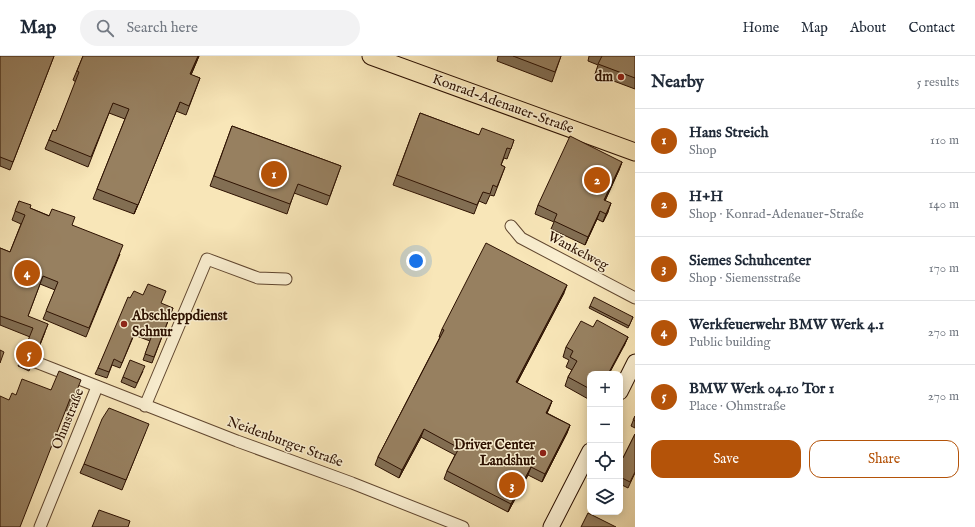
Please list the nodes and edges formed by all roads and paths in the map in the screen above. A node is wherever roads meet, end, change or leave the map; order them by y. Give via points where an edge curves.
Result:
1 (371, 56) edge
2 (635, 152) edge
3 (511, 226) dead end
4 (286, 279) dead end
5 (635, 298) edge
6 (33, 361) edge
7 (635, 362) edge
8 (623, 386) edge
9 (97, 387) junction
10 (145, 406) junction
11 (587, 457) edge
12 (40, 527) edge
13 (463, 527) edge
14 (551, 527) edge

1 - 2 main road, Konrad-Adenauer-Straße
3 - 5 street, Wankelweg via 521,238
4 - 10 street via 258,278 207,259
6 - 9 street, Ohmstraße
7 - 8 main road
9 - 10 street, Neidenburger Straße
9 - 12 street, Ohmstraße
10 - 13 street, Neidenburger Straße
11 - 14 main road

